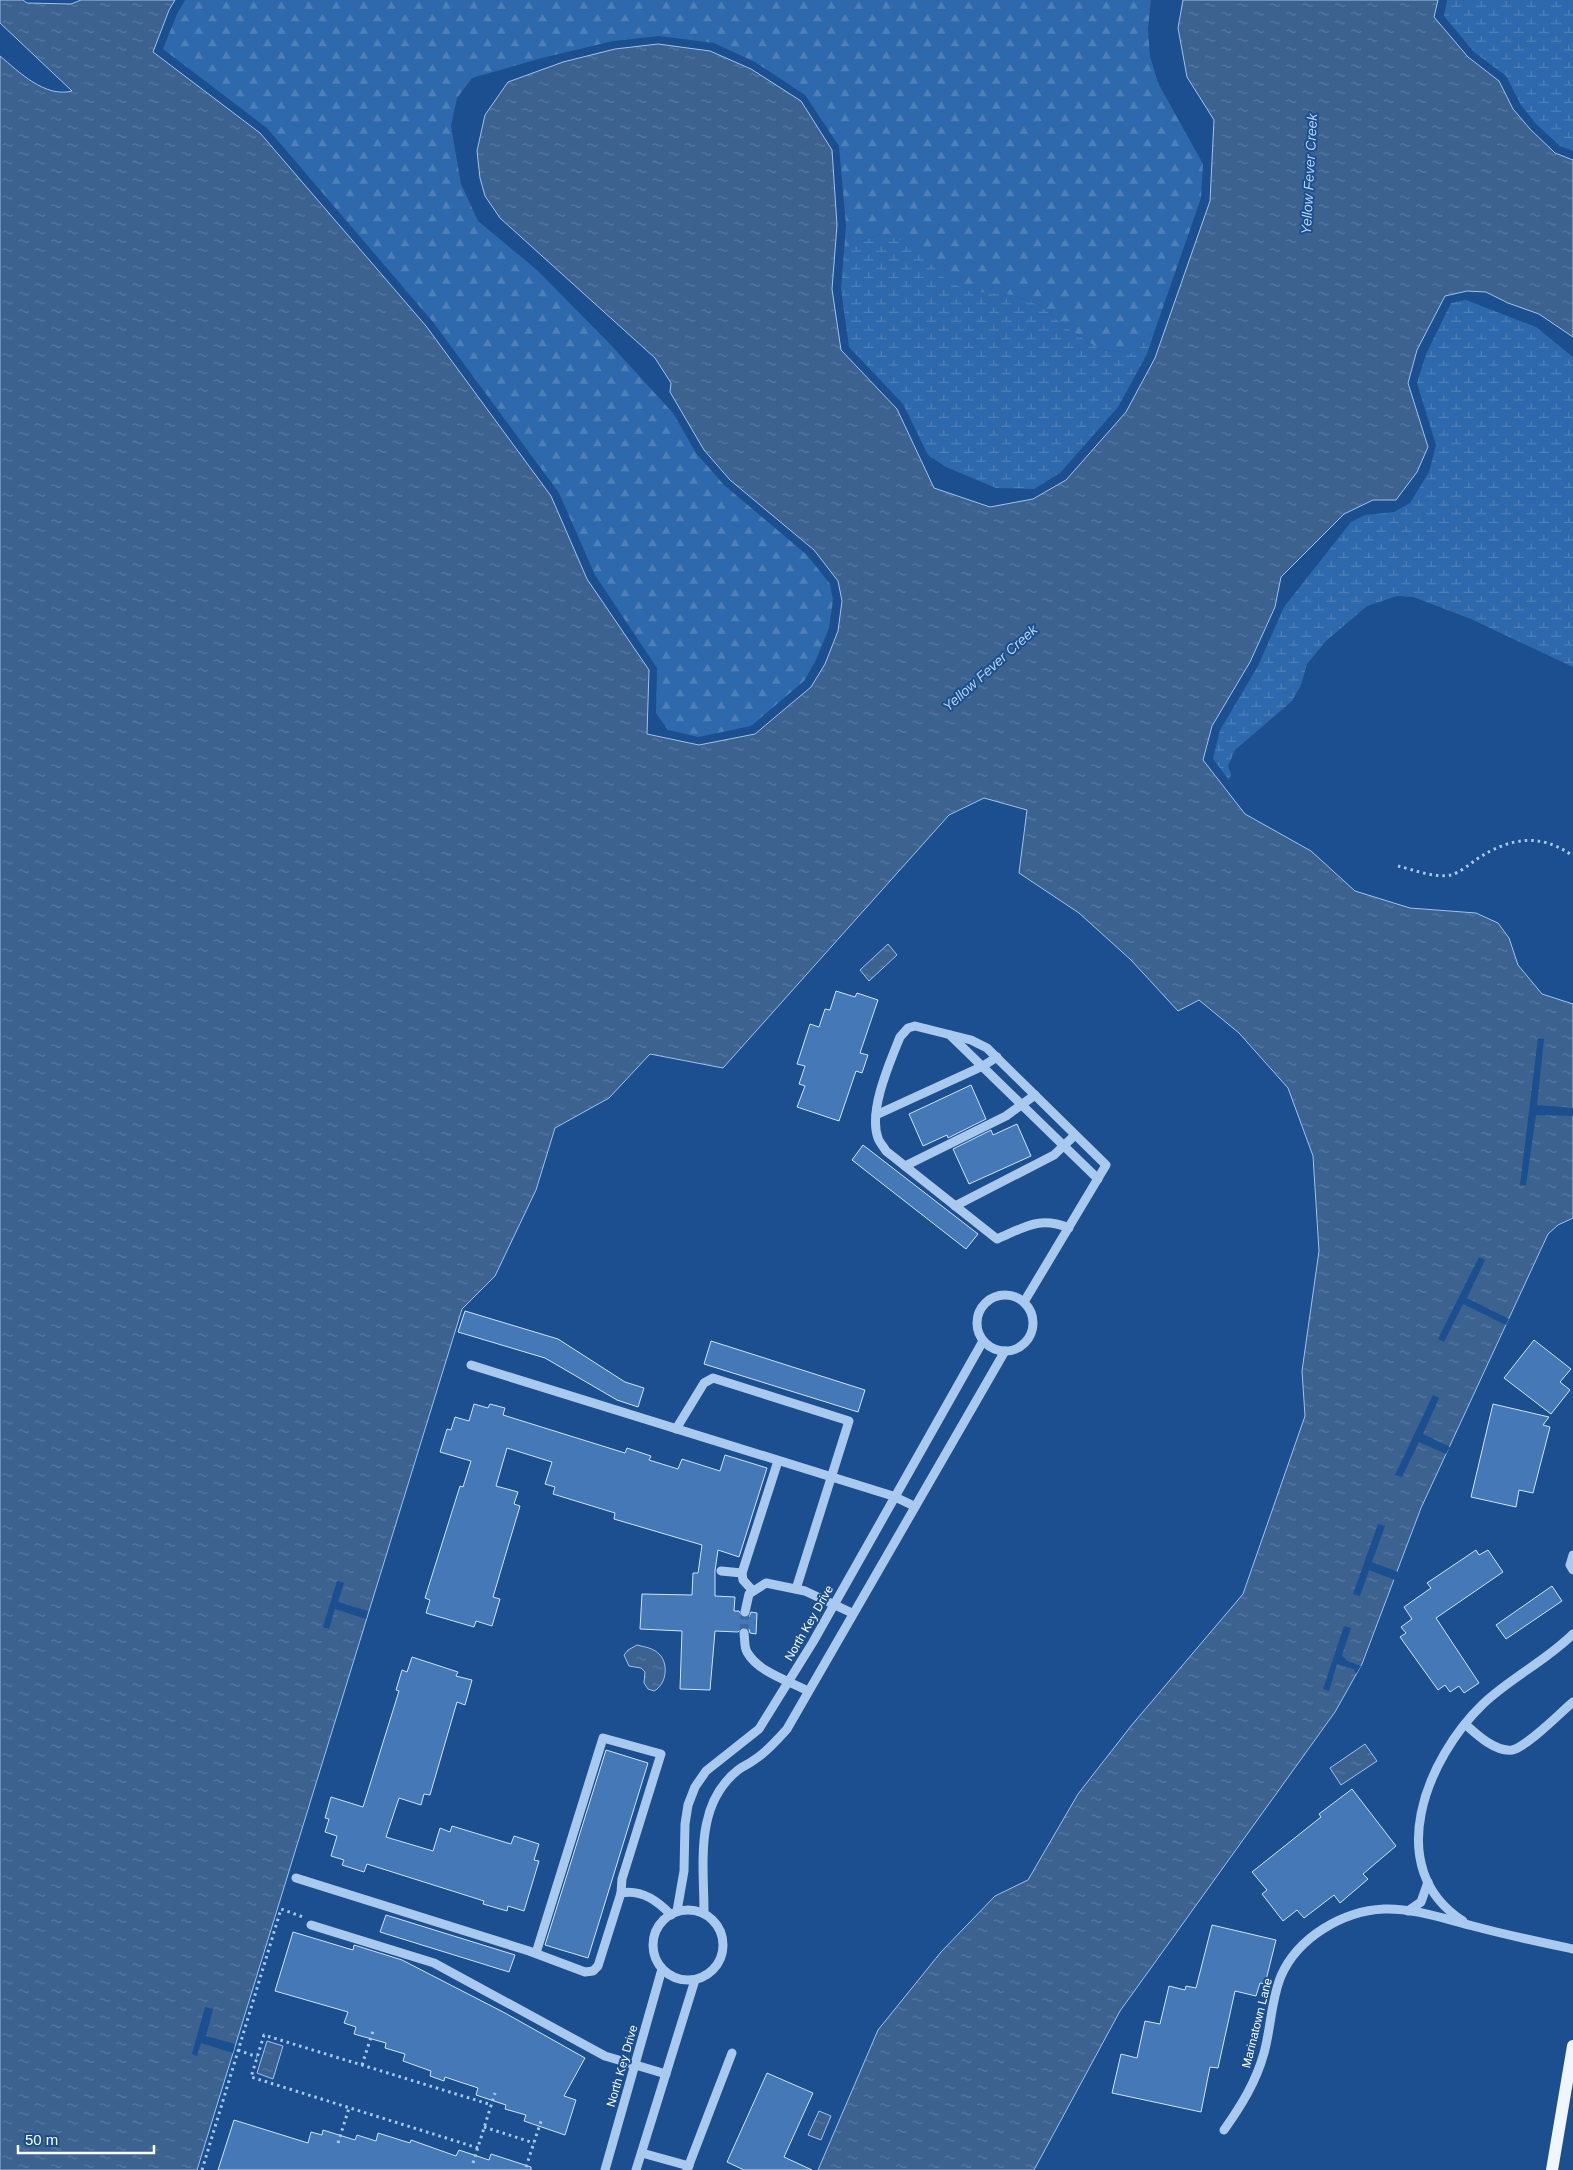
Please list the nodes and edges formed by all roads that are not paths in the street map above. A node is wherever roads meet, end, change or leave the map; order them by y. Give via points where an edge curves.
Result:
1 (949, 1034) junction
2 (997, 1057) junction
3 (983, 1066) junction
4 (1035, 1095) junction
5 (1022, 1105) junction
6 (876, 1115) junction
7 (1075, 1135) junction
8 (1064, 1146) junction
9 (905, 1166) junction
10 (1098, 1179) junction
11 (955, 1206) junction
12 (1069, 1228) junction
13 (1024, 1302) junction
14 (982, 1341) junction
15 (1005, 1352) junction
16 (471, 1365) dead end
17 (676, 1429) junction
18 (778, 1461) junction
19 (831, 1477) junction
20 (893, 1496) junction
21 (914, 1506) junction
22 (1573, 1555) edge
23 (1573, 1570) edge
24 (721, 1571) dead end
25 (742, 1573) junction
26 (796, 1589) junction
27 (753, 1591) junction
28 (834, 1605) junction
29 (745, 1612) tunnel mouth
30 (852, 1613) junction
31 (744, 1633) tunnel mouth
32 (1573, 1634) edge
33 (789, 1681) junction
34 (808, 1691) junction
35 (1573, 1702) edge
36 (1464, 1724) junction
37 (296, 1878) dead end
38 (1428, 1882) junction
39 (622, 1893) junction
40 (1408, 1911) junction
41 (674, 1913) junction
42 (704, 1913) junction
43 (311, 1925) road end
44 (1469, 1925) junction
45 (1573, 1949) edge
46 (536, 1953) junction
47 (662, 1969) junction
48 (694, 1980) junction
49 (1573, 2046) edge
50 (732, 2053) dead end
51 (635, 2066) junction
52 (666, 2074) junction
53 (1224, 2130) dead end
54 (642, 2153) junction
55 (688, 2168) edge
56 (605, 2170) edge
57 (636, 2170) edge
58 (1552, 2170) edge

1 - 2 street via 971,1040
1 - 3 street
1 - 6 street via 915,1026 908,1028 900,1037 890,1062
2 - 3 street
2 - 4 street
3 - 5 street
3 - 6 street
4 - 5 street
4 - 7 street
5 - 8 street
5 - 9 street
6 - 9 street via 878,1138 886,1151
7 - 8 street
7 - 10 street via 1106,1165
8 - 10 street
8 - 11 street via 1054,1155
9 - 11 street
10 - 12 street
11 - 12 street via 997,1239 1036,1222 1048,1221
12 - 13 street
13 - 14 street via 1007,1294 987,1301 980,1308 976,1320
13 - 15 street via 1033,1319 1030,1337 1023,1345
14 - 15 street via 990,1348
14 - 20 street, North Key Drive
15 - 21 street
16 - 17 street
17 - 18 street
17 - 19 street via 704,1383 713,1378 849,1421
18 - 19 street
18 - 25 street
19 - 20 street
19 - 26 street
20 - 21 street
20 - 28 street, North Key Drive
21 - 30 street
22 - 23 street via 1570,1565
24 - 25 street
25 - 27 street via 743,1580
26 - 27 street via 766,1583
26 - 28 street
27 - 29 street via 749,1594
28 - 30 street
28 - 33 street, North Key Drive
30 - 34 street
31 - 33 street via 746,1651 753,1660
32 - 36 street via 1484,1703
33 - 34 street
33 - 41 street, North Key Drive via 759,1729 706,1771 694,1787 686,1815 684,1871
34 - 42 street via 787,1729 772,1746 720,1787 709,1810 704,1842
35 - 36 street via 1523,1746 1510,1750 1479,1737
36 - 38 street via 1436,1767 1420,1819 1418,1841
37 - 46 street
38 - 40 street via 1421,1902
38 - 44 street via 1438,1900
39 - 41 street via 657,1900
39 - 46 street via 598,1966 593,1971 585,1972
39 - 46 street via 622,1879 661,1754 603,1738
40 - 44 street, Marinatown Lane
40 - 53 street, Marinatown Lane via 1377,1910 1336,1922 1314,1934 1294,1954 1281,1976 1256,2077
41 - 42 street via 693,1909
41 - 47 street via 663,1920 653,1939 656,1960
42 - 48 street via 719,1927 724,1948 714,1969
43 - 51 street via 434,1963 605,2056
44 - 45 street, Marinatown Lane
47 - 48 street via 672,1977
47 - 51 street, North Key Drive
48 - 52 street
49 - 58 main road
50 - 55 street
51 - 52 street
51 - 56 street, North Key Drive
52 - 54 street
54 - 55 street
54 - 57 street

